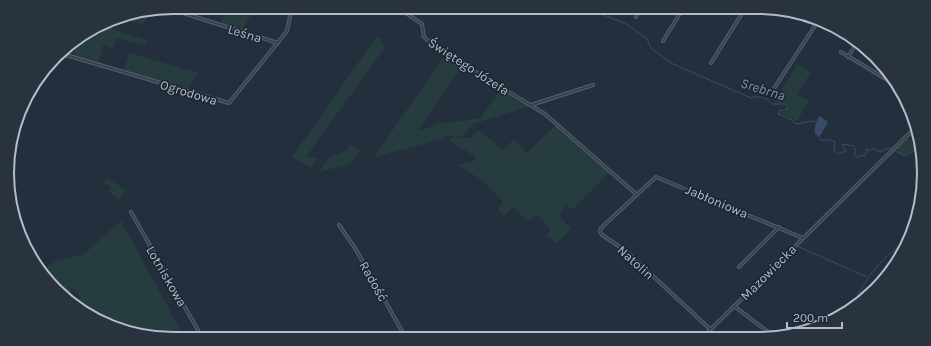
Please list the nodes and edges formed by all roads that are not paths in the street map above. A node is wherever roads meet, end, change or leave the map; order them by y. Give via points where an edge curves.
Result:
1 (186, 14) edge
2 (291, 14) edge
3 (407, 14) edge
4 (638, 14) edge
5 (680, 14) edge
6 (742, 14) edge
7 (636, 17) dead end
8 (816, 25) edge
9 (663, 41) dead end
10 (278, 43) junction
11 (854, 47) edge
12 (841, 52) dead end
13 (65, 56) edge
14 (848, 57) junction
15 (712, 63) dead end
16 (886, 80) edge
17 (593, 85) dead end
18 (774, 90) dead end
19 (531, 105) junction
20 (912, 131) edge
21 (636, 194) junction
22 (131, 212) dead end
23 (339, 225) dead end
24 (779, 227) junction
25 (803, 238) junction
26 (739, 267) dead end
27 (734, 306) junction
28 (710, 329) junction
29 (199, 332) edge
30 (403, 332) edge
31 (707, 332) edge
32 (768, 332) edge

1 - 10 street, Leśna
2 - 10 street, Ogrodowa via 288,27
3 - 19 street, Świętego Józefa via 422,24 424,37 437,48
4 - 7 street
5 - 9 street
6 - 15 street
8 - 18 street
10 - 13 street, Ogrodowa via 234,100 228,104
11 - 14 street
12 - 14 street
14 - 16 street
17 - 19 street
19 - 21 street, Świętego Józefa via 546,114
20 - 25 street, Mazowiecka
21 - 24 street, Jabłoniowa via 653,178 659,177
21 - 28 street, Natolin via 601,228 600,233 626,251
22 - 29 street, Lotniskowa
23 - 30 street, Radość via 355,248
24 - 25 street, Jabłoniowa
24 - 26 street
25 - 27 street, Mazowiecka
27 - 28 street, Mazowiecka
27 - 32 street
28 - 31 street, Mazowiecka

